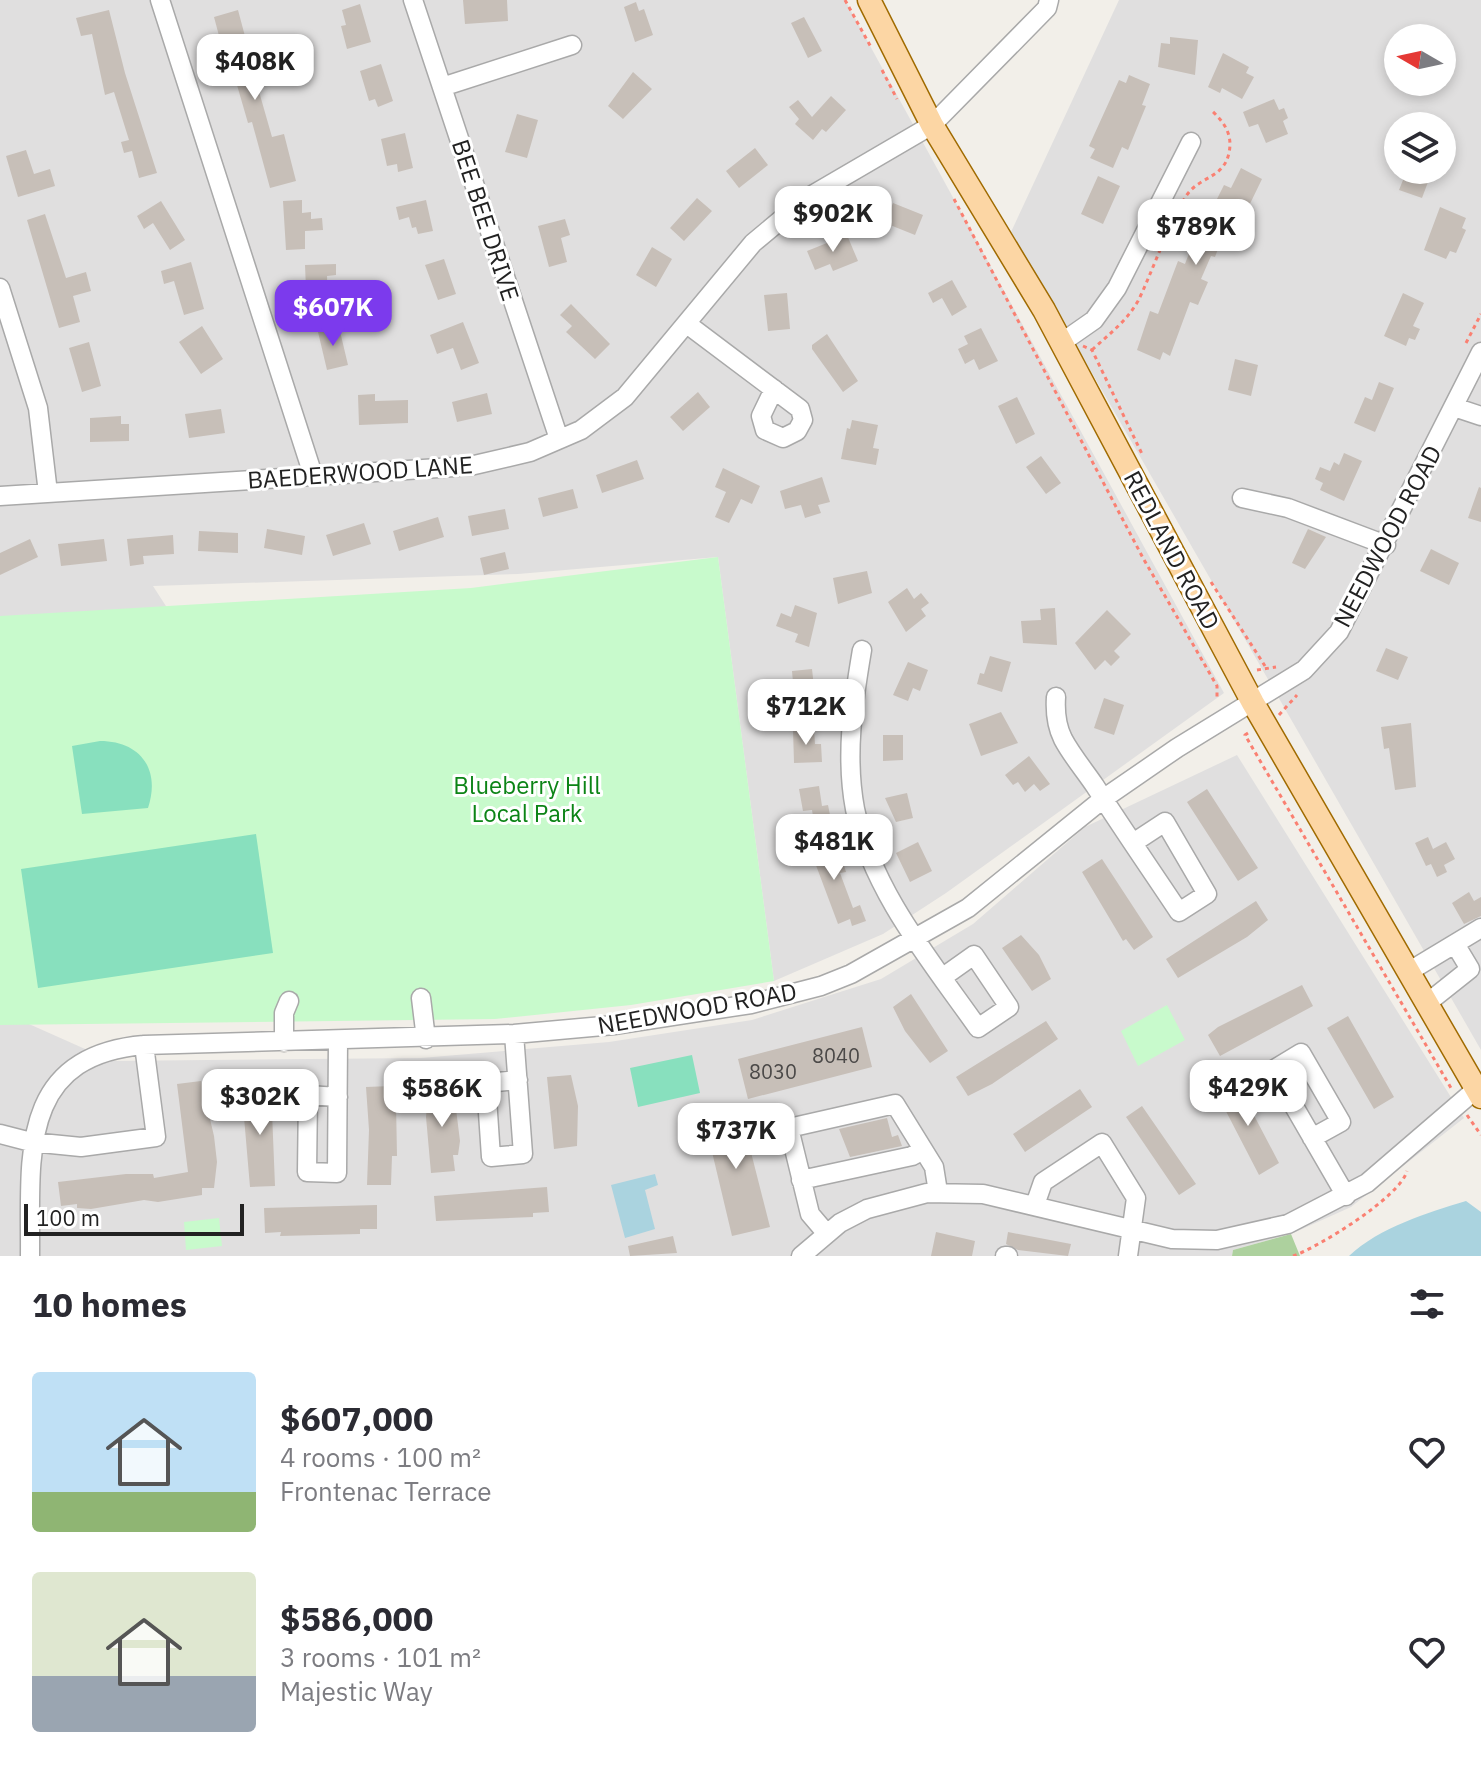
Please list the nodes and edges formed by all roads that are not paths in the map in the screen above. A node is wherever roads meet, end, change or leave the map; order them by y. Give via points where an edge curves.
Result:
1 (160, 0) edge
2 (413, 0) edge
3 (869, 0) edge
4 (1049, 0) edge
5 (572, 45) dead end
6 (442, 87) junction
7 (932, 125) junction
8 (1191, 142) dead end
9 (0, 288) edge
10 (687, 324) junction
11 (1067, 339) junction
12 (1481, 352) edge
13 (774, 389) dead end
14 (1454, 407) junction
15 (1481, 416) edge
16 (559, 439) junction
17 (313, 475) junction
18 (48, 493) junction
19 (0, 496) edge
20 (1242, 498) dead end
21 (1386, 545) junction
22 (862, 650) dead end
23 (1056, 697) dead end
24 (1253, 703) junction
25 (1103, 799) junction
26 (1133, 843) junction
27 (1481, 928) edge
28 (917, 940) junction
29 (1455, 944) junction
30 (1408, 972) junction
31 (943, 977) dead end
32 (421, 998) dead end
33 (289, 1001) dead end
34 (1426, 1004) junction
35 (514, 1034) junction
36 (426, 1039) junction
37 (338, 1041) junction
38 (284, 1042) junction
39 (144, 1045) junction
40 (518, 1080) dead end
41 (1474, 1094) edge
42 (338, 1097) dead end
43 (0, 1134) edge
44 (1312, 1138) dead end
45 (31, 1142) junction
46 (923, 1150) junction
47 (801, 1180) junction
48 (938, 1192) junction
49 (1346, 1196) junction
50 (1035, 1205) junction
51 (1132, 1232) junction
52 (827, 1234) junction
53 (30, 1256) edge
54 (801, 1256) edge
55 (1128, 1256) edge

1 - 17 street
2 - 6 street, BEE BEE DRIVE
3 - 7 main road, REDLAND ROAD
4 - 7 street, BAEDERWOOD LANE via 1047,8
5 - 6 street
6 - 16 street, BEE BEE DRIVE
7 - 10 street, BAEDERWOOD LANE via 807,198 727,271
7 - 11 main road, REDLAND ROAD
8 - 11 street via 1117,288 1094,320
9 - 18 street via 38,408
10 - 13 street
10 - 16 street, BAEDERWOOD LANE via 625,397 581,430
11 - 24 main road, REDLAND ROAD
12 - 14 street, NEEDWOOD ROAD
14 - 15 street
14 - 21 street, NEEDWOOD ROAD
16 - 17 street, BAEDERWOOD LANE via 530,452 470,466
17 - 18 street, BAEDERWOOD LANE
18 - 19 street, BAEDERWOOD LANE
20 - 21 street via 1288,508
21 - 24 street, NEEDWOOD ROAD via 1339,632 1304,670
22 - 28 street via 850,742 855,809 873,864
23 - 25 street via 1063,739
24 - 25 street, NEEDWOOD ROAD
24 - 30 main road, REDLAND ROAD
25 - 26 street
25 - 28 street, NEEDWOOD ROAD via 968,908
26 - 26 street via 1165,822 1207,894 1179,912
27 - 29 street
28 - 31 street
28 - 35 street, NEEDWOOD ROAD via 851,974 751,1004
29 - 30 street
29 - 34 street via 1470,969
30 - 34 main road, REDLAND ROAD
32 - 36 street
33 - 38 street
34 - 41 main road, REDLAND ROAD
35 - 36 street, NEEDWOOD ROAD
35 - 40 street
36 - 37 street, NEEDWOOD ROAD
37 - 38 street, NEEDWOOD ROAD
37 - 42 street
38 - 39 street, NEEDWOOD ROAD
39 - 45 street, NEEDWOOD ROAD via 92,1056 74,1068 39,1115
39 - 45 street via 156,1137 81,1147
41 - 49 street
43 - 45 street
44 - 49 street
45 - 53 street, NEEDWOOD ROAD
46 - 47 street
46 - 47 street via 895,1104 789,1128
46 - 48 street via 934,1167
47 - 52 street via 810,1214
48 - 50 street
48 - 52 street via 867,1209
49 - 51 street via 1288,1224 1217,1240
50 - 51 street
50 - 51 street via 1043,1182 1102,1143 1136,1198
51 - 55 street
52 - 54 street

